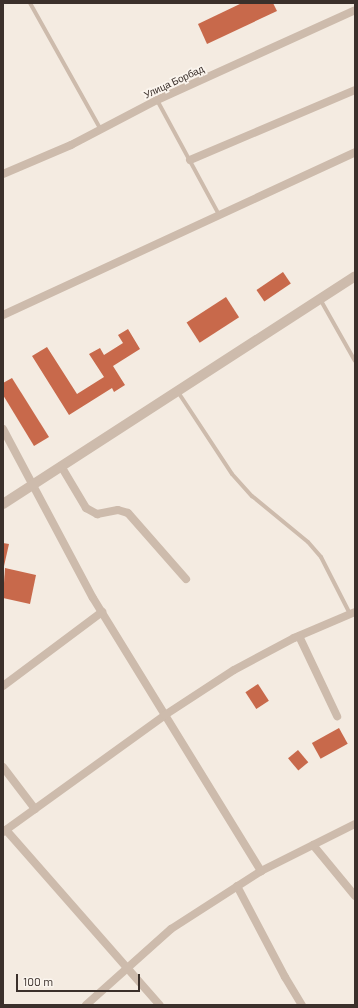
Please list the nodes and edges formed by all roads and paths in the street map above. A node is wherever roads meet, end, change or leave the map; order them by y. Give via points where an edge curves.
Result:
1 (30, 3) edge
2 (355, 10) edge
3 (355, 90) edge
4 (157, 100) junction
5 (100, 128) junction
6 (355, 152) edge
7 (190, 160) junction
8 (3, 174) edge
9 (218, 213) junction
10 (355, 276) edge
11 (320, 299) junction
12 (3, 315) edge
13 (355, 361) edge
14 (178, 391) junction
15 (3, 429) edge
16 (61, 466) junction
17 (31, 485) junction
18 (3, 504) edge
19 (186, 579) dead end
20 (102, 612) junction
21 (353, 613) edge
22 (299, 636) junction
23 (3, 686) edge
24 (164, 715) junction
25 (337, 716) dead end
26 (3, 767) edge
27 (35, 809) junction
28 (355, 824) edge
29 (5, 831) edge
30 (313, 845) junction
31 (261, 872) junction
32 (237, 886) junction
33 (355, 896) edge
34 (127, 968) junction
35 (86, 1005) edge
36 (160, 1005) edge
37 (302, 1005) edge

1 - 5 lane
2 - 4 street, Улица Борбад
3 - 7 street
4 - 5 street, Улица Борбад
4 - 7 lane
5 - 8 street, Улица Борбад via 71,145
6 - 9 street
7 - 9 lane
9 - 12 street
10 - 11 street
11 - 13 lane
11 - 14 street
14 - 16 street
14 - 21 lane via 232,474 257,501 308,542 321,557
15 - 17 street
16 - 17 street
16 - 19 street via 86,508 97,514 118,510 128,513
17 - 18 street
17 - 20 street
20 - 23 street
20 - 24 street
21 - 22 street
22 - 24 street via 234,670
22 - 25 street
24 - 27 street
24 - 31 street
26 - 27 street
27 - 29 street
28 - 30 street
29 - 34 street
30 - 31 street
30 - 33 street
31 - 32 street
32 - 34 street via 170,929
32 - 37 street
34 - 35 street
34 - 36 street

